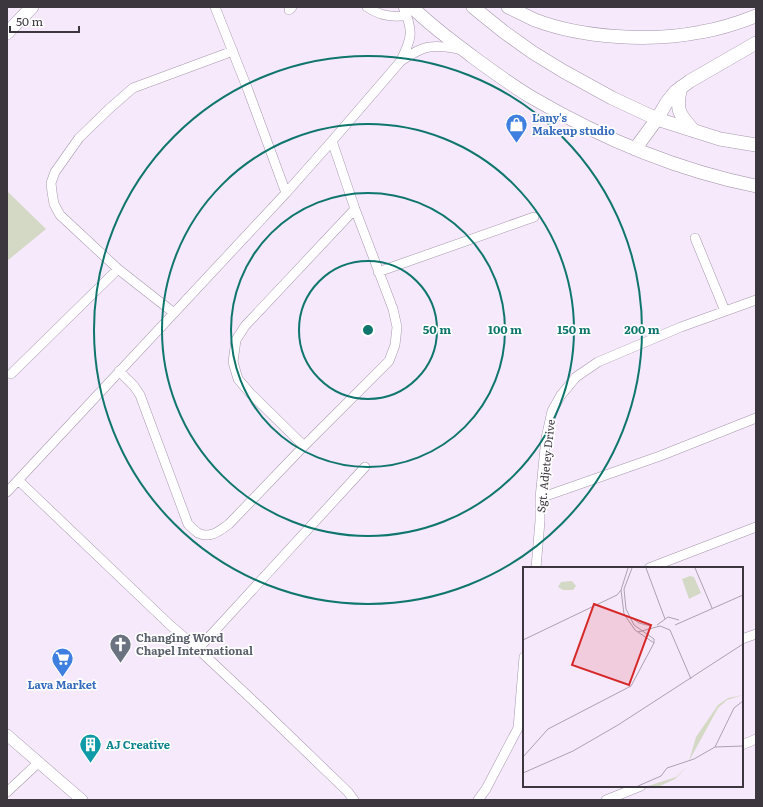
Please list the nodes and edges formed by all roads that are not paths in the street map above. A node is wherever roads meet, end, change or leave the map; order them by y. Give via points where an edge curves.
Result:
1 (32, 7) edge
2 (215, 7) edge
3 (367, 7) edge
4 (474, 7) edge
5 (508, 7) edge
6 (408, 10) edge
7 (756, 16) edge
8 (7, 33) edge
9 (756, 43) edge
10 (464, 50) junction
11 (233, 51) junction
12 (400, 62) junction
13 (681, 87) junction
14 (657, 119) junction
15 (694, 131) junction
16 (332, 141) junction
17 (756, 145) edge
18 (635, 149) junction
19 (756, 186) edge
20 (286, 193) junction
21 (355, 209) junction
22 (534, 217) dead end
23 (695, 238) dead end
24 (118, 269) junction
25 (378, 272) junction
26 (756, 300) edge
27 (725, 311) junction
28 (174, 313) junction
29 (119, 371) junction
30 (11, 374) dead end
31 (756, 418) edge
32 (304, 446) junction
33 (365, 467) dead end
34 (18, 480) junction
35 (7, 492) edge
36 (540, 498) junction
37 (756, 527) edge
38 (536, 567) edge
39 (652, 567) edge
40 (756, 634) edge
41 (743, 640) edge
42 (198, 650) junction
43 (523, 680) edge
44 (521, 727) edge
45 (7, 734) edge
46 (756, 739) edge
47 (743, 745) edge
48 (38, 763) junction
49 (638, 787) edge
50 (7, 792) edge
51 (82, 800) edge
52 (354, 800) edge
53 (478, 800) edge
54 (606, 800) edge

1 - 8 main road
2 - 11 street
3 - 6 street via 390,17 398,17
4 - 14 main road via 504,32 563,71
5 - 7 main road via 562,28 617,37 699,33
6 - 10 main road
6 - 12 street via 410,37
9 - 13 main road
10 - 12 street via 428,47
10 - 18 main road via 530,97 599,134
11 - 20 street
11 - 24 street via 133,88 79,138 55,172 51,183 52,192 54,204 60,215
12 - 16 street
13 - 14 main road via 667,102
13 - 15 main road via 679,109 685,122
14 - 15 main road
14 - 18 main road
15 - 17 main road via 720,139
16 - 20 street
16 - 21 street
18 - 19 main road via 709,175
20 - 28 street
21 - 25 street
21 - 32 street via 245,326 236,340 233,362 238,379
22 - 25 street
23 - 27 street
24 - 28 street
24 - 30 street
25 - 32 street via 397,328 395,345 389,361
26 - 27 street, Sgt. Adjetey Drive
27 - 36 street, Sgt. Adjetey Drive via 598,362 576,377 561,395 552,412 546,438
28 - 29 street
29 - 32 street via 140,395 188,524 198,533 215,534 229,524
29 - 34 street
31 - 36 street via 660,456
33 - 42 street
34 - 35 street
34 - 42 street
36 - 38 street, Sgt. Adjetey Drive
37 - 39 street
40 - 41 street
42 - 52 street
43 - 44 street
44 - 53 street
45 - 48 street
46 - 47 street
48 - 50 street
48 - 51 street
49 - 54 street

